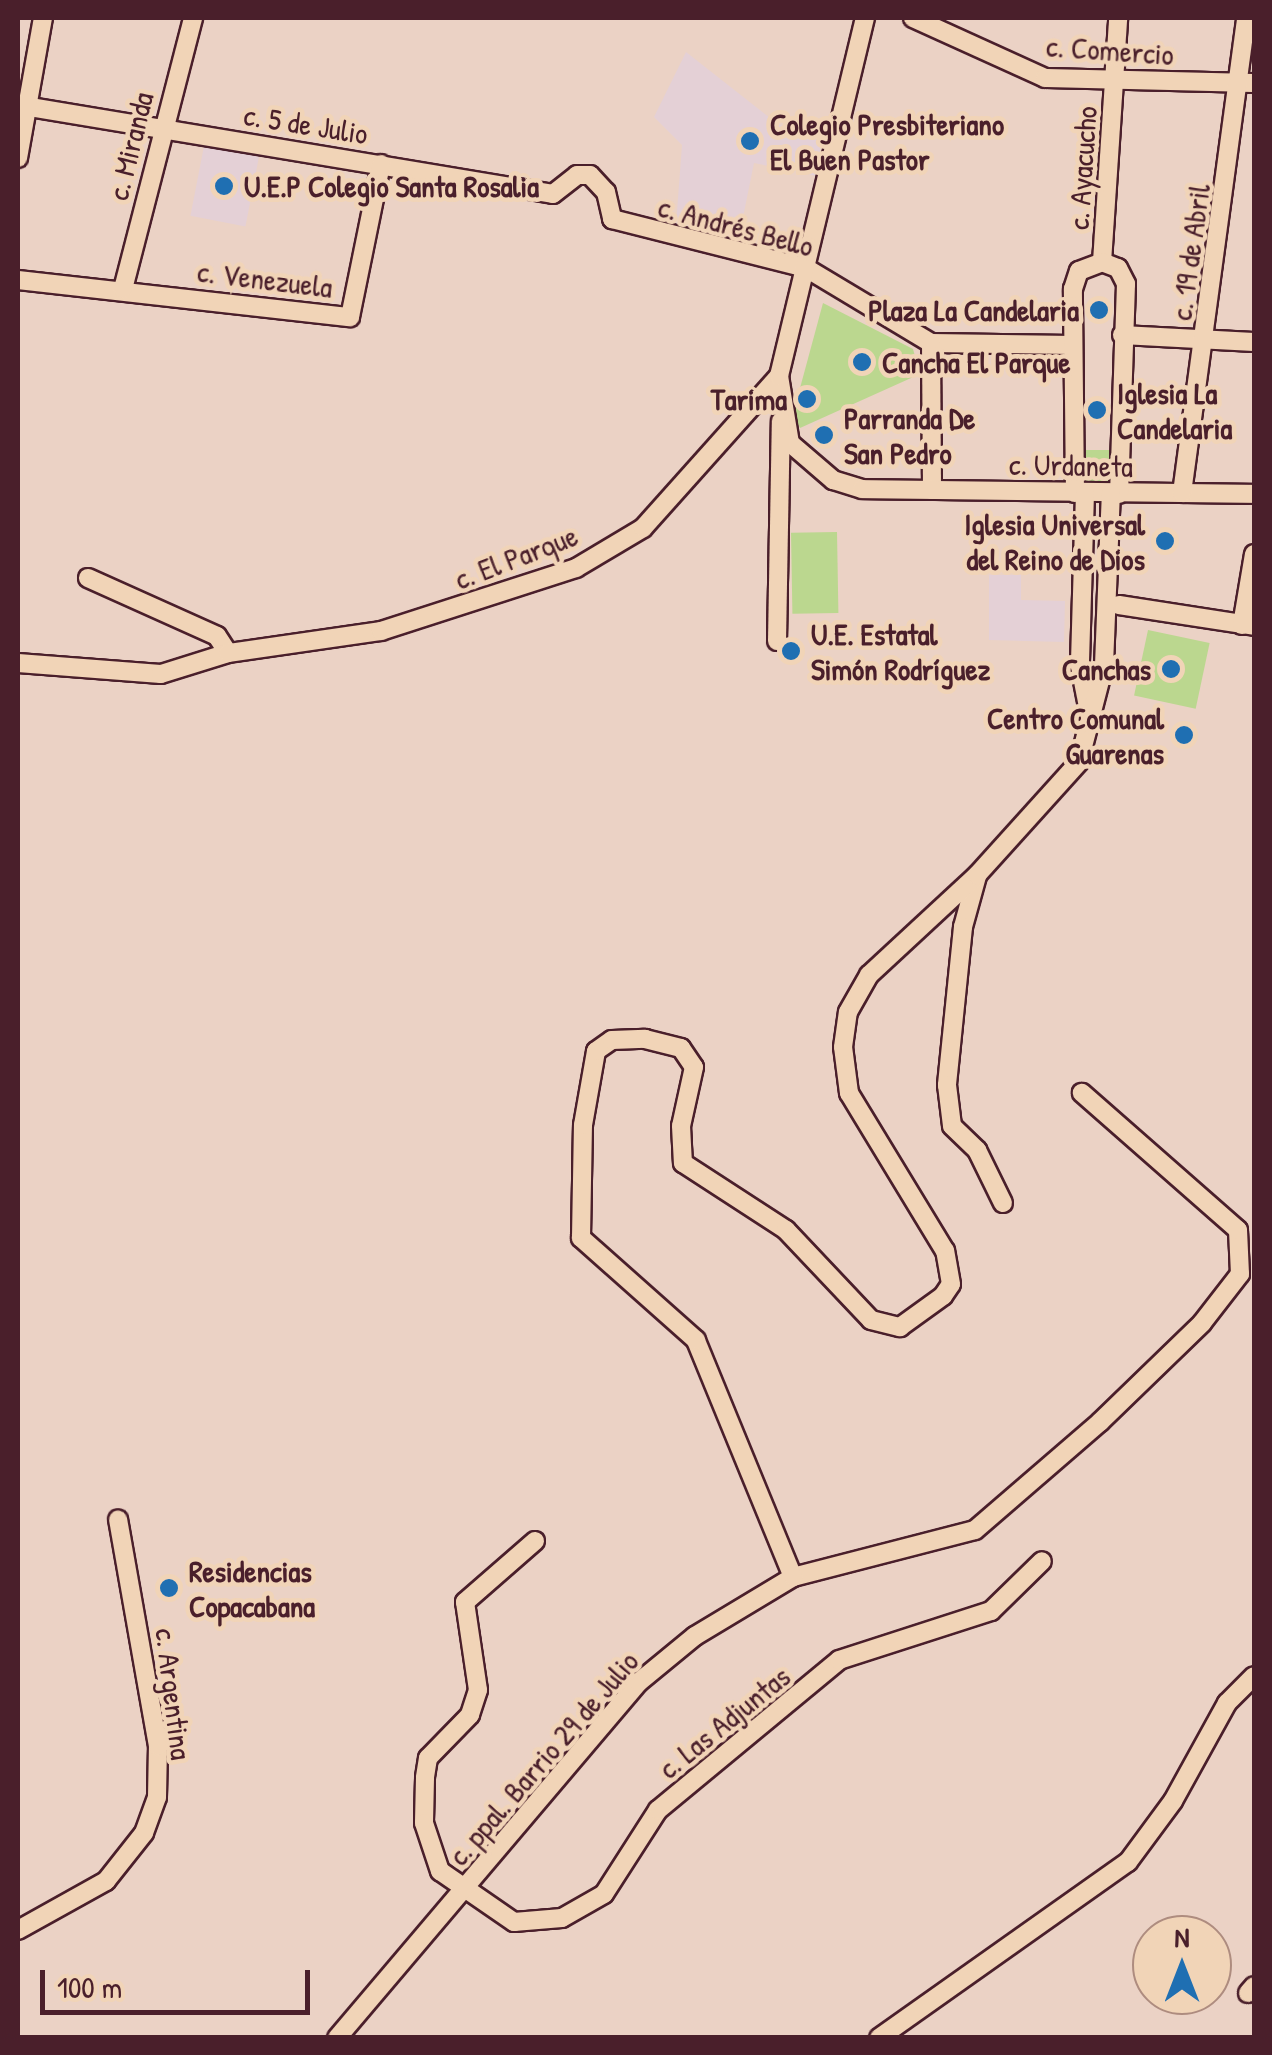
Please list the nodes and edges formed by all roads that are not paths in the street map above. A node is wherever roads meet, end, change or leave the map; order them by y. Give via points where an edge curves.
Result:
1 (42, 18) edge
2 (193, 18) edge
3 (864, 18) edge
4 (913, 18) edge
5 (1118, 18) edge
6 (1246, 18) edge
7 (1116, 82) junction
8 (1247, 84) edge
9 (22, 106) edge
10 (162, 128) junction
11 (18, 158) edge
12 (381, 164) junction
13 (578, 175) joint
14 (1102, 262) junction
15 (806, 268) junction
16 (18, 280) edge
17 (123, 290) junction
18 (1122, 336) junction
19 (1206, 342) junction
20 (1254, 342) edge
21 (931, 343) junction
22 (1073, 345) junction
23 (779, 376) junction
24 (782, 410) junction
25 (932, 490) junction
26 (1080, 494) junction
27 (1115, 494) junction
28 (1182, 494) junction
29 (1254, 494) edge
30 (1254, 554) edge
31 (88, 578) dead end
32 (1118, 605) dead end
33 (1248, 625) edge
34 (777, 641) dead end
35 (228, 654) junction
36 (18, 664) edge
37 (1092, 728) junction
38 (978, 875) junction
39 (1082, 1093) dead end
40 (1002, 1204) dead end
41 (1249, 1244) edge
42 (118, 1520) dead end
43 (535, 1541) dead end
44 (1042, 1560) dead end
45 (793, 1577) junction
46 (1254, 1676) edge
47 (464, 1891) junction
48 (18, 1930) edge
49 (337, 2038) edge
50 (879, 2038) edge

1 - 9 street
2 - 10 street, c. Miranda
3 - 15 street, c. El Parque
4 - 7 street, c. Comercio via 1045,78
5 - 7 street, c. Ayacucho
6 - 8 street, c. 19 de Abril
7 - 8 street, c. Comercio
7 - 14 street, c. Ayacucho
8 - 19 street, c. 19 de Abril
9 - 10 street, c. 5 de Julio
9 - 11 street
10 - 12 street, c. 5 de Julio
10 - 17 street, c. Miranda
12 - 13 street, c. 5 de Julio via 553,194
12 - 17 street, c. Venezuela via 350,317
13 - 15 street, c. Andrés Bello via 600,183 612,219
14 - 18 street, c. Ayacucho via 1124,276
14 - 22 street, c. Ayacucho via 1074,276
15 - 21 street, c. Andrés Bello
15 - 23 street, c. El Parque
16 - 17 street, c. Venezuela
18 - 19 street
18 - 27 street, c. Ayacucho
19 - 20 street
19 - 28 street, c. 19 de Abril
21 - 22 street
21 - 25 street
22 - 26 street, c. Ayacucho
23 - 24 street, c. Urdaneta
23 - 35 street, c. El Parque via 643,528 576,568 382,631
24 - 25 street, c. Urdaneta via 790,444 833,480 862,488
24 - 34 street
25 - 26 street, c. Urdaneta
26 - 27 street, c. Urdaneta
26 - 37 street via 1080,666
27 - 28 street, c. Urdaneta
27 - 37 street via 1104,666
28 - 29 street, c. Urdaneta
30 - 33 street
31 - 35 street via 217,636
32 - 33 street
35 - 36 street, c. El Parque via 161,674
37 - 38 street via 1061,788
38 - 40 street via 964,927 947,1085 952,1126 977,1150
38 - 45 street via 867,977 848,1012 843,1047 849,1093 949,1268 943,1296 911,1323 870,1320 786,1230 683,1163 681,1126 694,1067 681,1048 612,1040 590,1063 581,1238 696,1340
39 - 41 street via 1180,1174
41 - 45 street, c. ppal. Barrio 29 de Julio via 1240,1274 1202,1323 975,1530
42 - 48 street, c. Argentina via 158,1746 156,1796 144,1833 106,1881
43 - 47 street, c. Las Adjuntas via 465,1602 478,1690 470,1714 428,1758 429,1850 440,1871
44 - 47 street, c. Las Adjuntas via 991,1612 839,1660 658,1810 618,1877 582,1907 562,1918 514,1922
45 - 47 street, c. ppal. Barrio 29 de Julio via 695,1636 639,1682
46 - 50 street via 1227,1703 1173,1801 1128,1862
47 - 49 street, c. ppal. Barrio 29 de Julio

